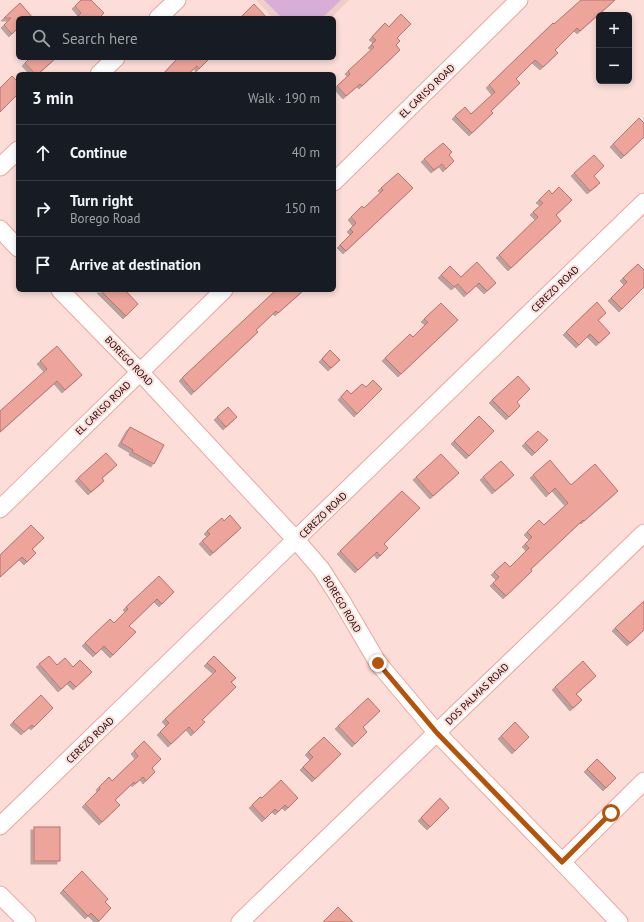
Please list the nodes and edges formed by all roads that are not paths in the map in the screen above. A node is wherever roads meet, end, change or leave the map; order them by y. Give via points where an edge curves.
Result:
1 (177, 0) edge
2 (519, 0) edge
3 (160, 16) edge
4 (114, 60) edge
5 (101, 72) edge
6 (16, 152) edge
7 (0, 167) edge
8 (336, 180) edge
9 (644, 202) edge
10 (0, 229) edge
11 (16, 246) edge
12 (62, 292) edge
13 (222, 292) edge
14 (140, 372) junction
15 (0, 509) edge
16 (644, 533) edge
17 (296, 540) junction
18 (437, 733) junction
19 (644, 781) edge
20 (0, 826) edge
21 (562, 862) junction
22 (0, 895) edge
23 (27, 922) edge
24 (240, 922) edge
25 (619, 922) edge

1 - 3 street
2 - 8 street, EL CARISO ROAD
4 - 5 street
6 - 7 street
9 - 17 street, CEREZO ROAD
10 - 11 street
12 - 14 street, BOREGO ROAD
13 - 14 street, EL CARISO ROAD
14 - 15 street, EL CARISO ROAD
14 - 17 street, BOREGO ROAD
16 - 18 street, DOS PALMAS ROAD
17 - 18 street, BOREGO ROAD via 321,569 378,663
17 - 20 street, CEREZO ROAD
18 - 21 street, BOREGO ROAD
18 - 24 street, DOS PALMAS ROAD
19 - 21 street
21 - 25 street, BOREGO ROAD
22 - 23 street

